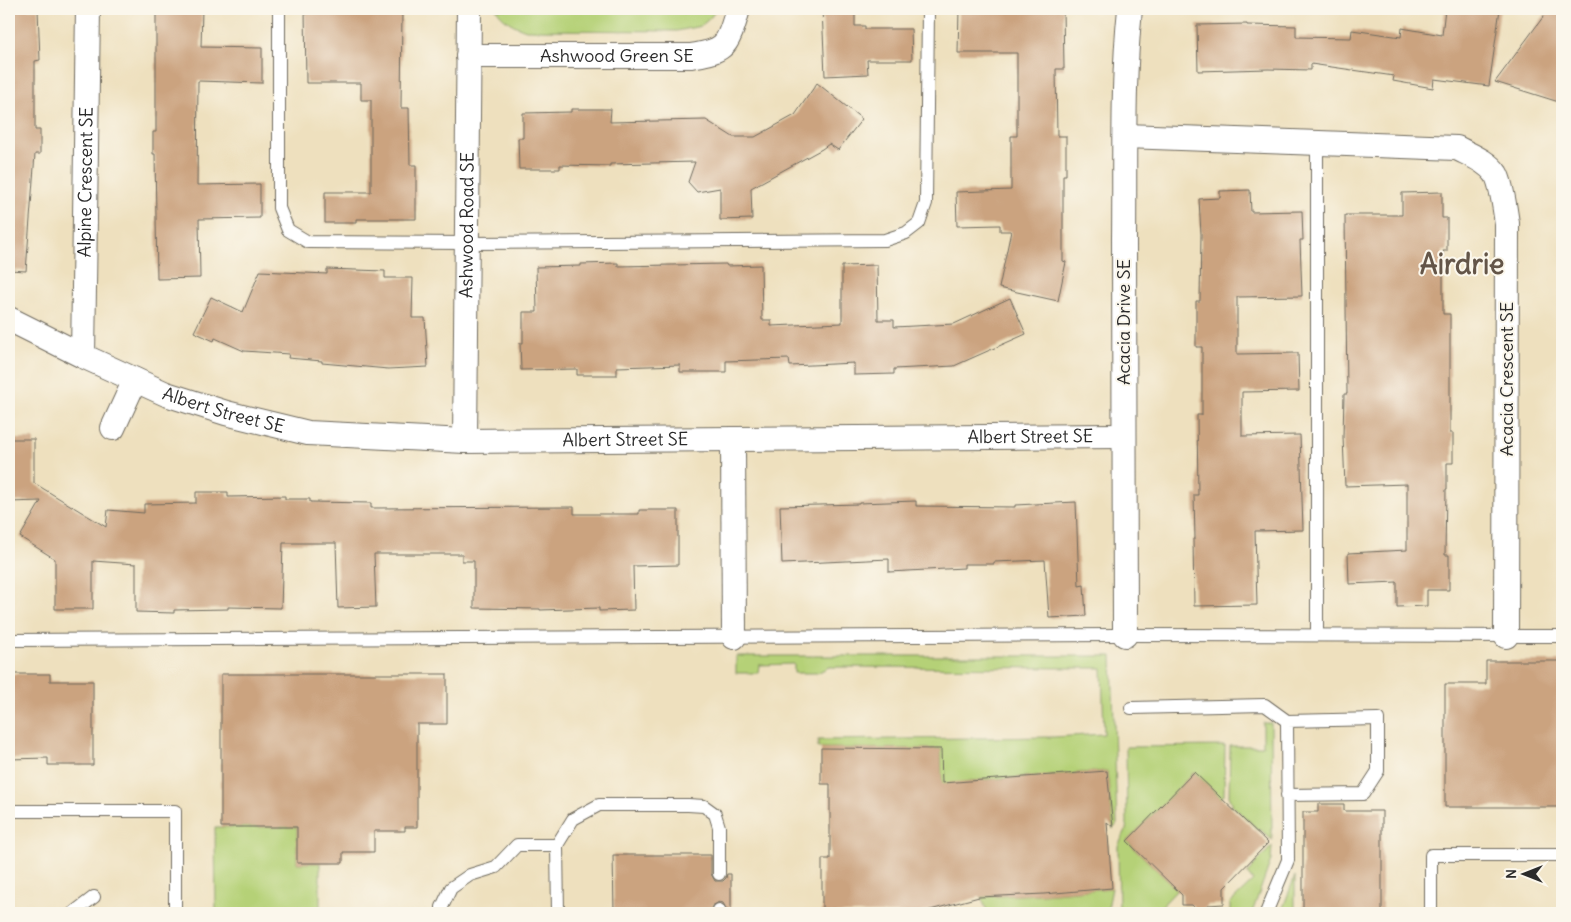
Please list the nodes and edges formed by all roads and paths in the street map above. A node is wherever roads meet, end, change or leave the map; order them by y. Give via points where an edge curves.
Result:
1 (88, 9) edge
2 (279, 9) edge
3 (469, 9) edge
4 (738, 9) edge
5 (928, 9) edge
6 (1130, 9) edge
7 (468, 56) junction
8 (1125, 136) junction
9 (1318, 143) junction
10 (467, 243) junction
11 (9, 319) edge
12 (83, 356) junction
13 (135, 380) junction
14 (113, 428) dead end
15 (1123, 436) junction
16 (733, 439) junction
17 (465, 441) junction
18 (1125, 635) junction
19 (1318, 635) junction
20 (1506, 636) junction
21 (1562, 636) edge
22 (734, 637) junction
23 (9, 640) edge
24 (1131, 708) dead end
25 (1287, 721) junction
26 (1287, 795) junction
27 (9, 810) edge
28 (557, 845) junction
29 (1562, 855) edge
30 (719, 874) dead end
31 (94, 897) dead end
32 (73, 913) edge
33 (175, 913) edge
34 (442, 913) edge
35 (558, 913) edge
36 (1266, 913) edge
37 (1431, 913) edge

1 - 12 street, Alpine Crescent SE
2 - 10 lane via 278,208 288,230 308,242
3 - 7 street, Ashwood Road SE
4 - 7 street, Ashwood Green SE via 723,46 691,56
5 - 10 lane via 926,203 919,222 906,233 885,240
6 - 8 street, Acacia Drive SE
7 - 10 street, Ashwood Road SE
8 - 9 street, Acacia Crescent SE
8 - 15 street, Acacia Drive SE
9 - 19 lane
9 - 20 street, Acacia Crescent SE via 1457,148 1481,161 1496,175 1508,223
10 - 17 street, Ashwood Road SE
11 - 12 street, Albert Street SE
12 - 13 street, Albert Street SE
13 - 14 street
13 - 17 street, Albert Street SE via 226,414 308,433
15 - 16 street, Albert Street SE
15 - 18 street, Acacia Drive SE
16 - 17 street, Albert Street SE
16 - 22 street
18 - 19 lane
18 - 22 lane
19 - 20 lane
20 - 21 lane
22 - 23 lane
24 - 25 lane via 1265,705
25 - 26 lane
25 - 26 lane via 1378,719 1378,771 1363,794
26 - 36 lane via 1288,860
27 - 33 lane via 175,811
28 - 30 lane via 573,819 599,805 704,806 715,814 719,827
28 - 34 lane via 518,845 496,866 470,875 451,888
28 - 35 lane
29 - 37 lane via 1431,855
31 - 32 lane

